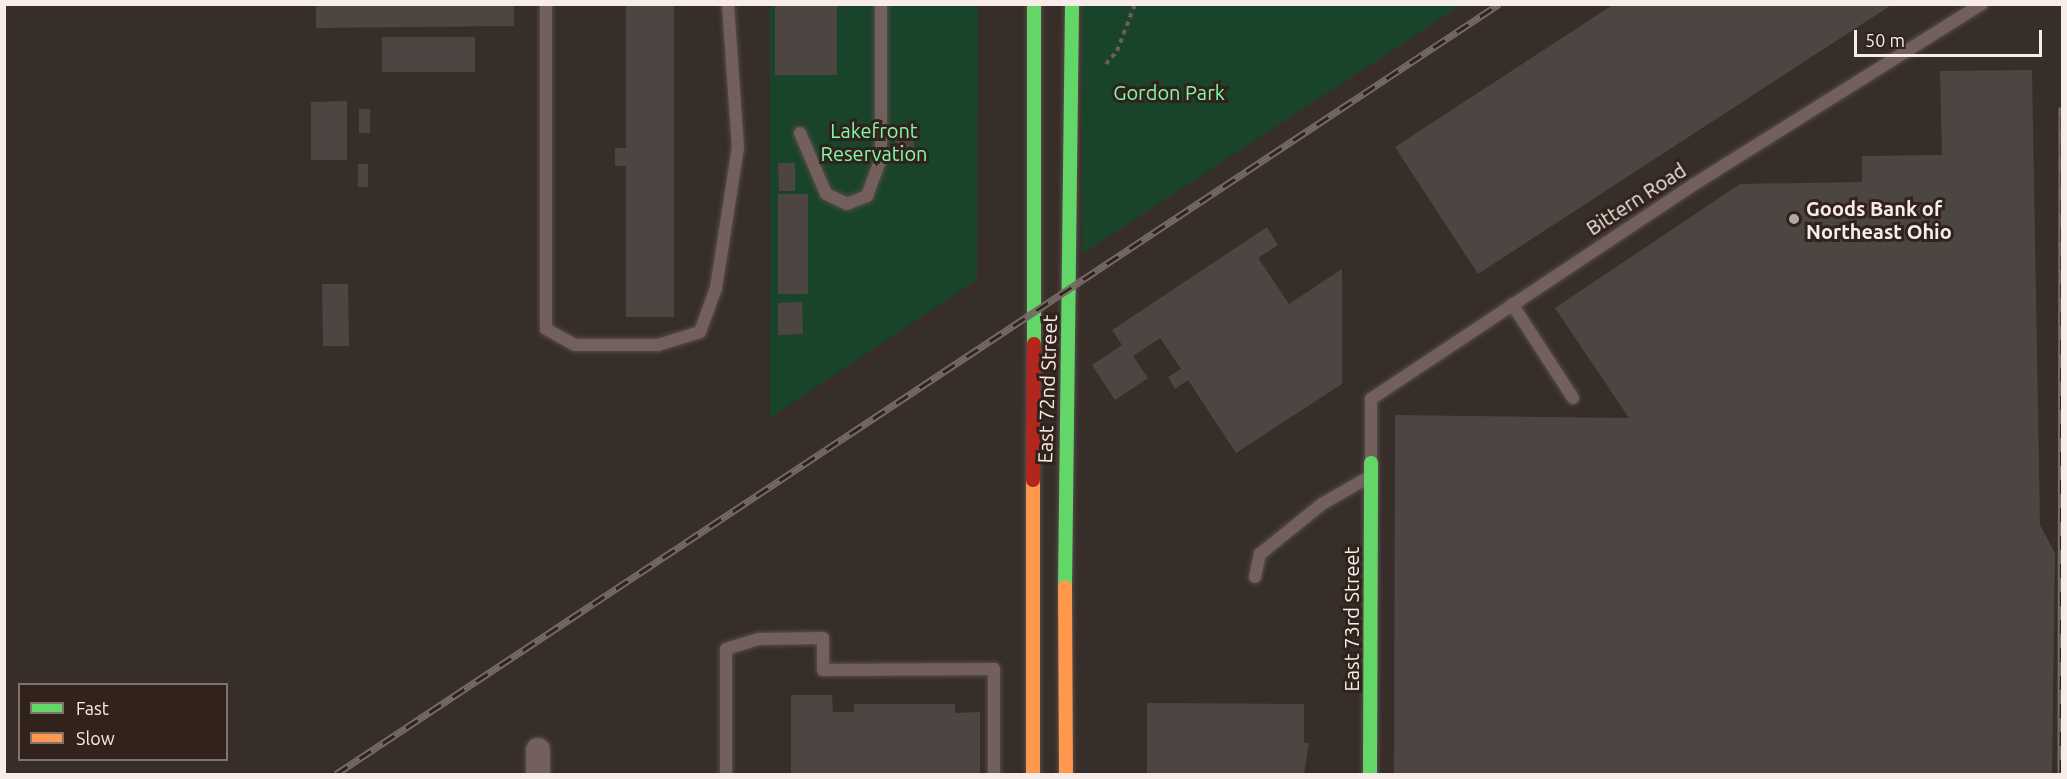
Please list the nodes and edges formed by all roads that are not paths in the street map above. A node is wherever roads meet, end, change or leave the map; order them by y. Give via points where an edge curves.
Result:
1 (546, 4) edge
2 (728, 4) edge
3 (881, 4) edge
4 (1034, 4) edge
5 (1072, 4) edge
6 (1982, 4) edge
7 (800, 133) dead end
8 (1512, 304) junction
9 (1573, 398) dead end
10 (1371, 469) junction
11 (1255, 577) dead end
12 (538, 750) dead end
13 (537, 774) edge
14 (726, 774) edge
15 (994, 774) edge
16 (1033, 774) edge
17 (1066, 774) edge
18 (1370, 774) edge

1 - 2 lane via 546,329 574,345 658,345 700,332 716,288 738,148
3 - 7 lane via 881,158 867,196 847,204 826,194
4 - 16 main road, East 72nd Street
5 - 17 main road, East 72nd Street via 1064,487
6 - 8 lane, Bittern Road
8 - 9 lane
8 - 10 lane, Bittern Road via 1371,399
10 - 11 lane via 1260,554
10 - 18 main road, East 73rd Street
12 - 13 street
14 - 15 lane via 726,649 758,639 823,638 822,670 994,669

